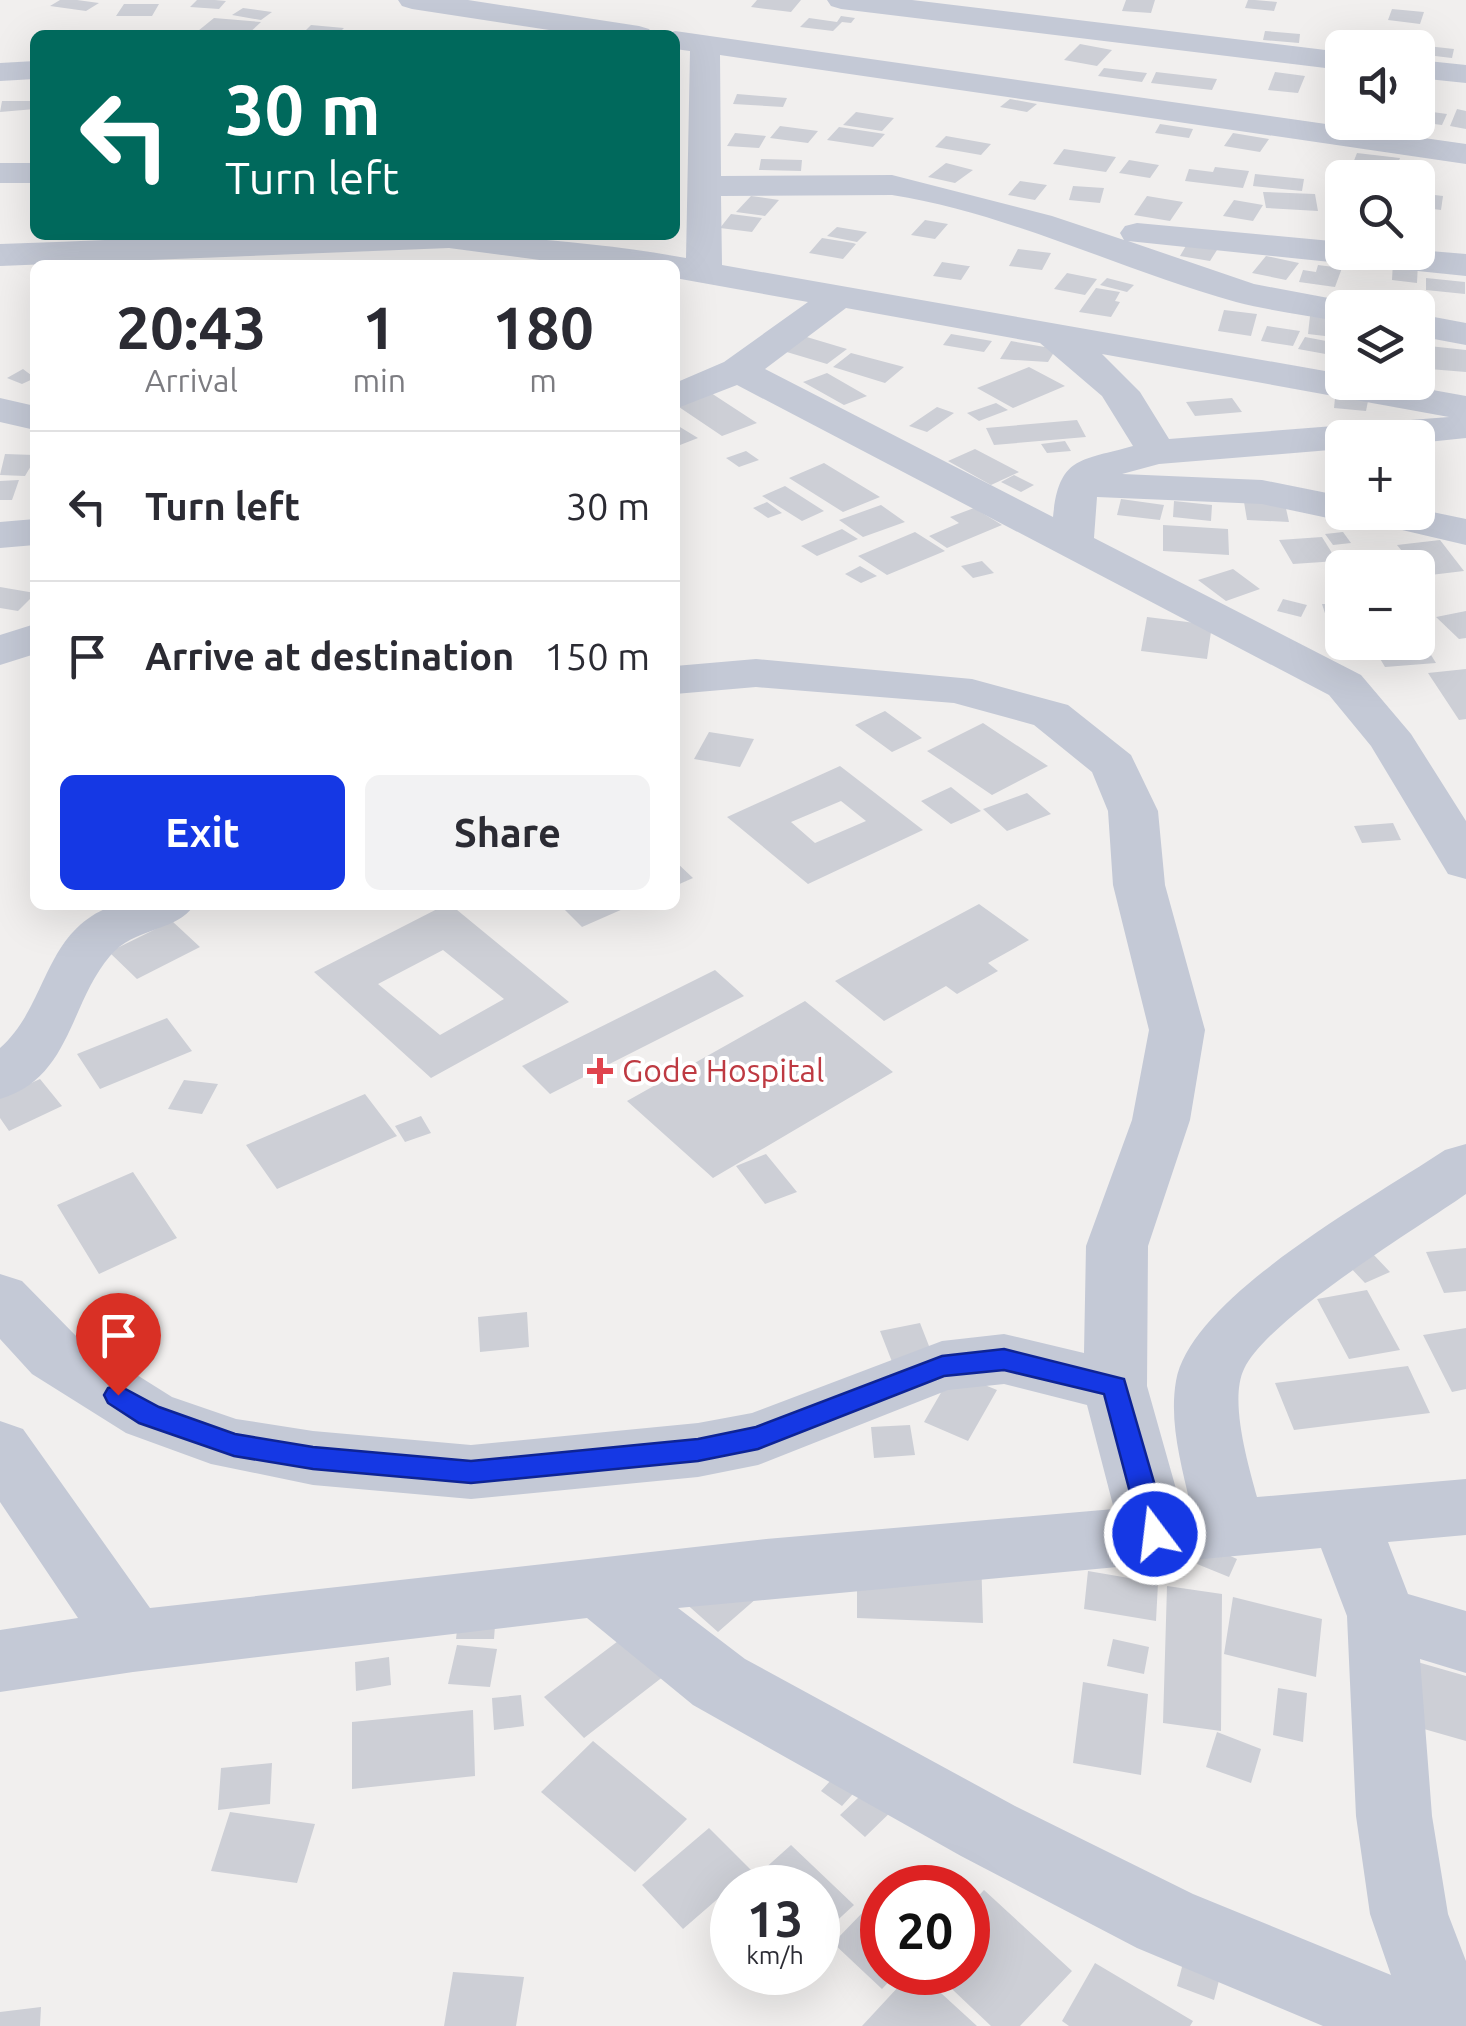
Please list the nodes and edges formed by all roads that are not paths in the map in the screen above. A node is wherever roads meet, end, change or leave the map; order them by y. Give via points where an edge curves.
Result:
1 (412, 0) edge
2 (841, 0) edge
3 (1000, 9) edge
4 (624, 30) edge
5 (680, 38) edge
6 (1325, 58) edge
7 (30, 70) edge
8 (1435, 71) edge
9 (0, 72) edge
10 (1466, 74) edge
11 (680, 107) edge
12 (1466, 154) edge
13 (30, 173) edge
14 (0, 174) edge
15 (703, 186) junction
16 (1040, 223) junction
17 (354, 240) edge
18 (478, 240) edge
19 (0, 255) edge
20 (623, 260) edge
21 (1466, 265) edge
22 (689, 269) edge
23 (840, 296) junction
24 (1325, 313) edge
25 (1224, 328) junction
26 (1435, 328) edge
27 (1044, 334) junction
28 (1466, 334) edge
29 (738, 370) junction
30 (680, 395) edge
31 (1466, 408) edge
32 (0, 410) edge
33 (30, 417) edge
34 (1466, 427) edge
35 (1156, 452) junction
36 (1077, 485) junction
37 (1325, 505) edge
38 (1435, 526) edge
39 (30, 532) edge
40 (1466, 532) edge
41 (0, 535) edge
42 (1072, 541) junction
43 (30, 640) edge
44 (0, 652) edge
45 (680, 680) edge
46 (1452, 818) edge
47 (1466, 862) edge
48 (154, 910) edge
49 (0, 1080) edge
50 (1466, 1165) edge
51 (0, 1298) edge
52 (1115, 1386) junction
53 (0, 1448) edge
54 (1466, 1507) edge
55 (1345, 1520) junction
56 (1231, 1530) junction
57 (1155, 1534) junction
58 (599, 1587) junction
59 (1382, 1616) junction
60 (133, 1641) junction
61 (1466, 1642) edge
62 (0, 1661) edge
63 (1419, 2026) edge
64 (1450, 2026) edge

1 - 4 street
2 - 3 street
3 - 6 street
5 - 12 street
7 - 9 street
8 - 10 street
11 - 15 street
13 - 14 street
15 - 16 street via 892,185
15 - 22 street
16 - 21 street
16 - 25 street
17 - 19 street
18 - 20 street
22 - 23 street
23 - 27 street
23 - 29 street
24 - 25 street
25 - 27 street
25 - 31 street
26 - 28 street
27 - 35 street via 1100,368 1131,405
29 - 30 street
29 - 42 street
32 - 33 street
34 - 35 street
35 - 36 street via 1094,470
36 - 37 street via 1262,492
36 - 42 street
38 - 40 street
39 - 41 street
42 - 46 street via 1345,685
43 - 44 street
45 - 52 street via 756,674 956,689 1050,715 1114,766 1133,812 1140,884 1177,1030 1161,1120 1117,1246
46 - 47 street
48 - 49 street via 110,926 90,945 38,1045
50 - 56 street via 1255,1311 1212,1364 1206,1426
51 - 52 street via 55,1356 149,1415 234,1445 471,1472 758,1438 942,1366 1004,1359
52 - 57 street
53 - 60 street
54 - 55 street
55 - 56 street
55 - 59 street
56 - 57 street
57 - 58 street
58 - 60 street
58 - 63 street via 719,1682 988,1831 1165,1921
59 - 61 street
59 - 64 street via 1394,1816 1409,1914
60 - 62 street

